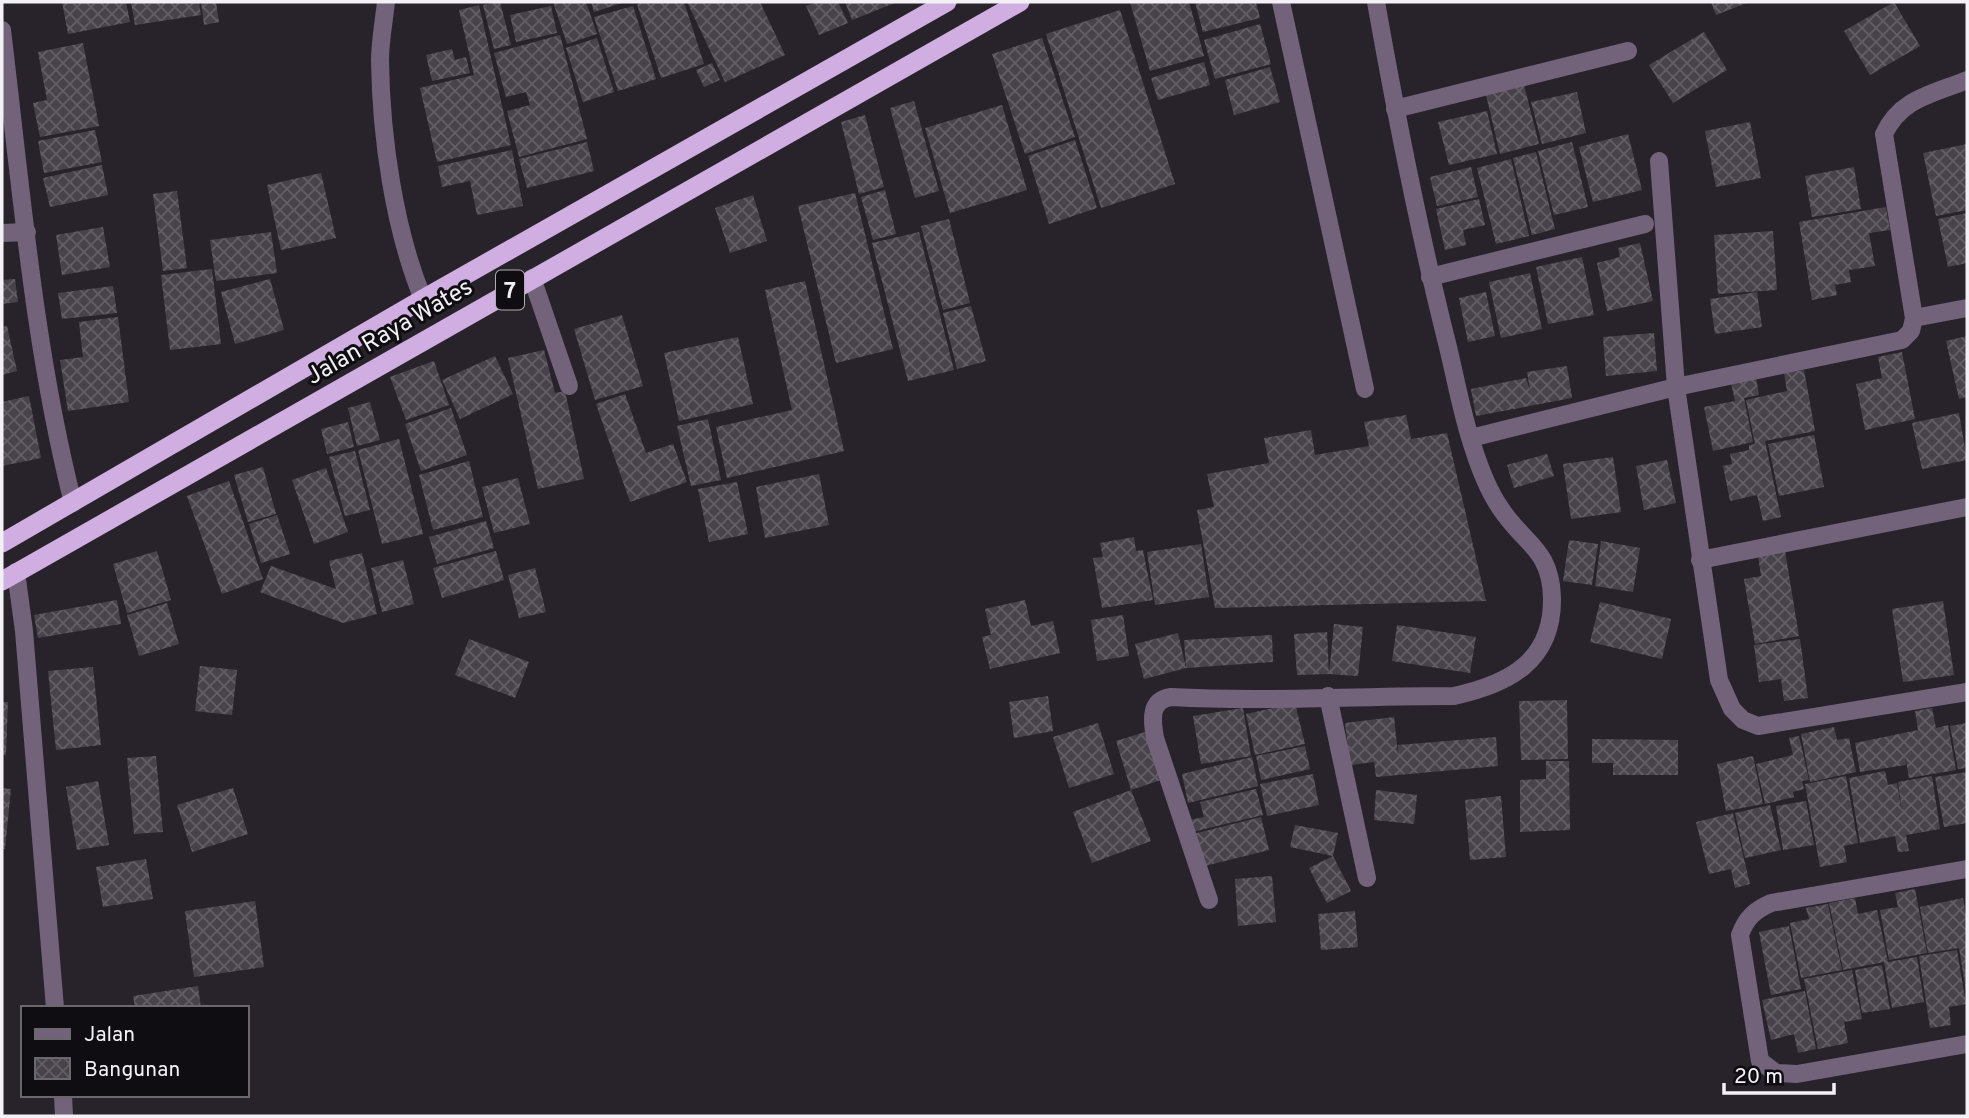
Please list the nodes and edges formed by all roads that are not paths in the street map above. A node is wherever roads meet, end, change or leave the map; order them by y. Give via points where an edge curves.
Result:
1 (386, 2) edge
2 (947, 2) edge
3 (1020, 2) edge
4 (1281, 2) edge
5 (1376, 2) edge
6 (2, 30) edge
7 (1628, 51) dead end
8 (1967, 80) edge
9 (1395, 109) junction
10 (1659, 161) dead end
11 (1645, 224) dead end
12 (27, 232) junction
13 (2, 233) edge
14 (1430, 277) junction
15 (532, 278) junction
16 (423, 299) junction
17 (1967, 308) edge
18 (1914, 318) junction
19 (569, 386) dead end
20 (1676, 387) junction
21 (1365, 389) dead end
22 (1471, 438) junction
23 (73, 503) junction
24 (1967, 507) edge
25 (2, 543) edge
26 (1700, 560) junction
27 (9, 577) edge
28 (1967, 692) edge
29 (1328, 696) junction
30 (1967, 869) edge
31 (1367, 878) dead end
32 (1209, 900) dead end
33 (55, 1006) edge
34 (1967, 1044) edge
35 (63, 1097) edge
36 (64, 1116) edge

1 - 16 street via 380,59 386,145 410,267
2 - 16 highway, Jalan Raya Wates
3 - 15 highway, Jalan Raya Wates / 7
4 - 21 street
5 - 9 street
6 - 12 street
7 - 9 street
8 - 18 street via 1904,106 1884,134
9 - 14 street
10 - 20 street
11 - 14 street
12 - 13 street
12 - 23 street via 58,440
14 - 22 street
15 - 19 street
15 - 27 highway, Jalan Raya Wates / 7
16 - 23 highway, Jalan Raya Wates
17 - 18 street
18 - 20 street via 1911,331 1902,340
20 - 22 street
20 - 26 street
22 - 29 street via 1501,509 1541,552 1549,571 1551,607 1540,648 1525,668 1502,683 1473,692
23 - 25 highway, Jalan Raya Wates
24 - 26 street
26 - 28 street via 1719,680 1728,702 1743,720 1758,726
27 - 33 street via 24,631
29 - 31 street
29 - 32 street via 1256,701 1171,697 1158,703 1153,712 1155,738
30 - 34 street via 1771,902 1748,918 1740,935 1760,1061 1776,1073 1797,1074
35 - 36 street

